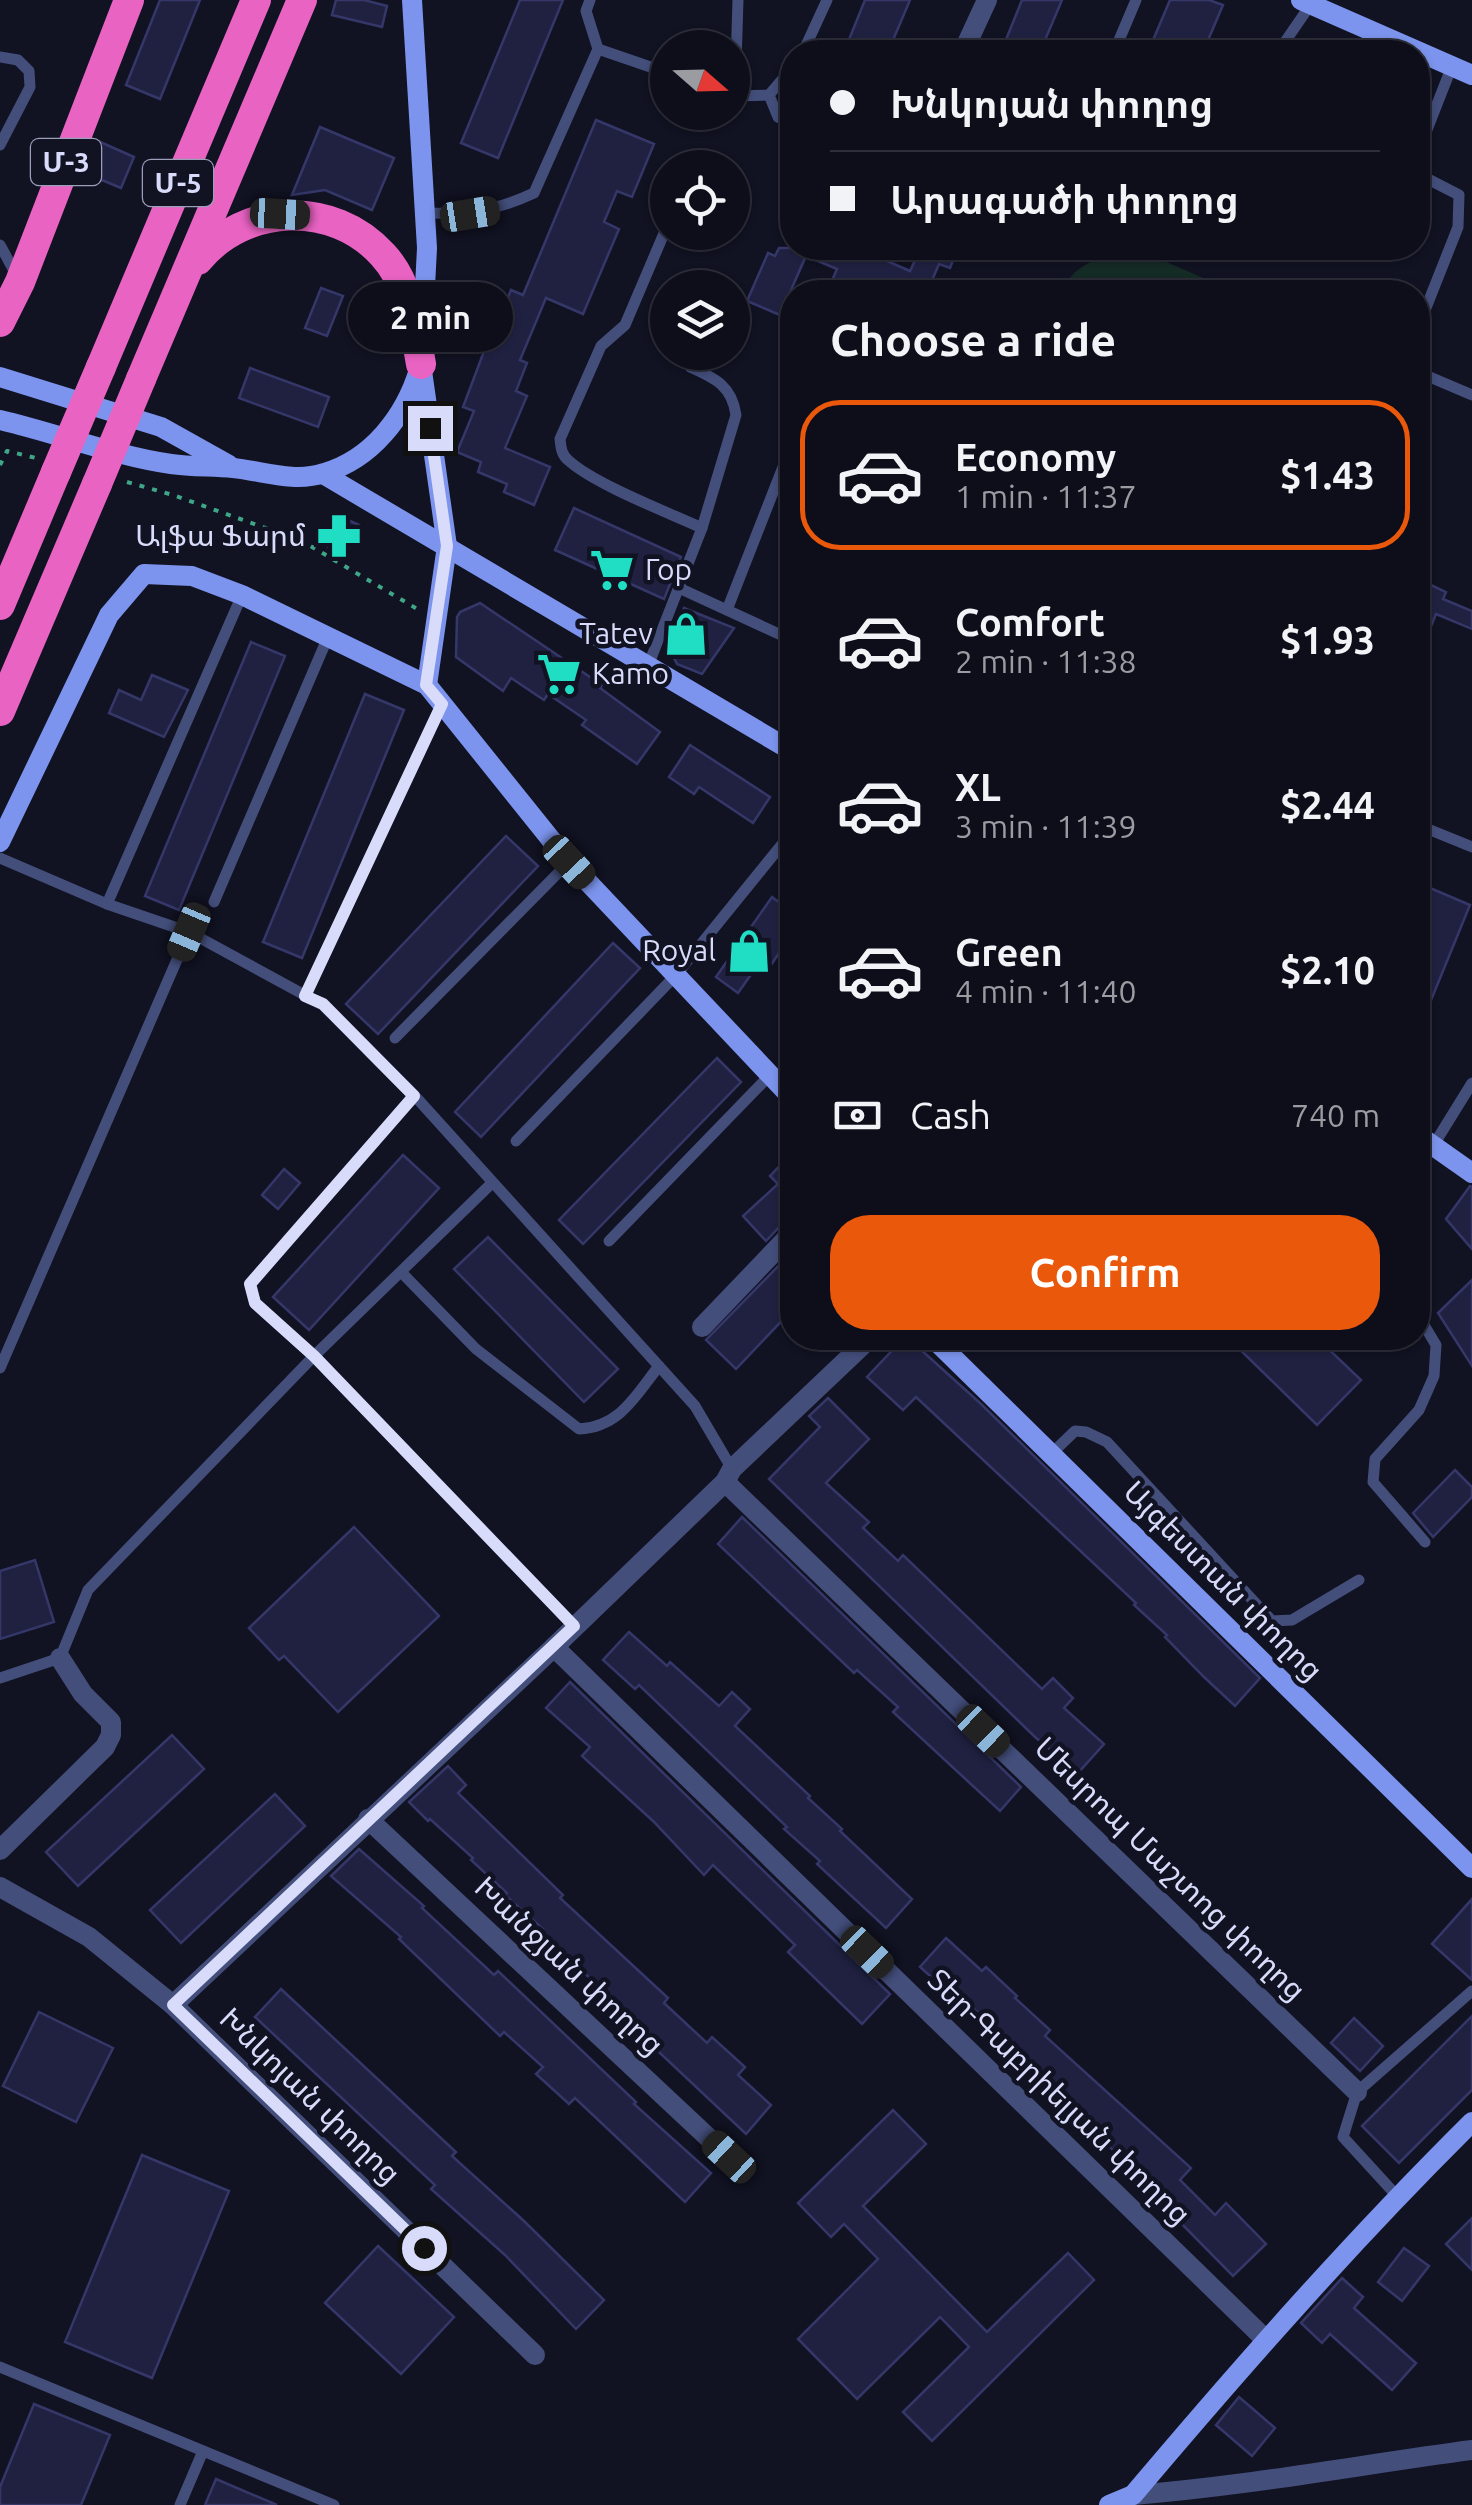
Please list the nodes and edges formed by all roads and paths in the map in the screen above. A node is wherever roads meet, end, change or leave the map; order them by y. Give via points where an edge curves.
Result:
1 (129, 0) edge
2 (256, 0) edge
3 (302, 0) edge
4 (590, 0) edge
5 (738, 0) edge
6 (827, 0) edge
7 (987, 0) edge
8 (1136, 0) edge
9 (414, 1) edge
10 (1306, 2) edge
11 (737, 30) edge
12 (809, 40) edge
13 (969, 40) edge
14 (1119, 40) edge
15 (1285, 40) edge
16 (1392, 40) edge
17 (598, 49) junction
18 (0, 57) edge
19 (1430, 57) edge
20 (650, 67) edge
21 (1462, 71) edge
22 (780, 82) edge
23 (769, 95) junction
24 (750, 96) edge
25 (780, 118) edge
26 (1430, 130) edge
27 (0, 146) edge
28 (1430, 179) edge
29 (425, 213) junction
30 (0, 245) edge
31 (657, 250) edge
32 (186, 274) junction
33 (20, 282) junction
34 (1430, 298) edge
35 (0, 322) edge
36 (421, 364) junction
37 (696, 370) edge
38 (0, 377) edge
39 (1430, 377) edge
40 (1472, 395) edge
41 (0, 420) edge
42 (0, 464) edge
43 (54, 468) junction
44 (235, 468) junction
45 (323, 474) junction
46 (780, 475) edge
47 (111, 483) junction
48 (702, 528) junction
49 (447, 546) junction
50 (679, 588) junction
51 (242, 595) junction
52 (0, 605) edge
53 (727, 610) junction
54 (436, 620) junction
55 (780, 634) edge
56 (328, 637) junction
57 (648, 666) junction
58 (426, 685) junction
59 (442, 704) junction
60 (0, 711) edge
61 (780, 744) edge
62 (1430, 829) edge
63 (0, 842) edge
64 (780, 847) edge
65 (1472, 847) edge
66 (0, 858) edge
67 (569, 862) junction
68 (214, 902) dead end
69 (107, 904) junction
70 (189, 932) junction
71 (676, 975) junction
72 (305, 996) junction
73 (395, 1038) dead end
74 (770, 1075) junction
75 (1472, 1083) edge
76 (780, 1085) edge
77 (414, 1096) junction
78 (1430, 1134) edge
79 (516, 1141) dead end
80 (1430, 1144) edge
81 (1472, 1173) edge
82 (492, 1182) junction
83 (609, 1242) dead end
84 (780, 1246) edge
85 (402, 1272) junction
86 (702, 1327) dead end
87 (1430, 1335) edge
88 (858, 1350) edge
89 (945, 1350) edge
90 (314, 1356) junction
91 (659, 1366) junction
92 (0, 1368) edge
93 (1052, 1454) junction
94 (728, 1475) junction
95 (1425, 1542) dead end
96 (1360, 1580) dead end
97 (574, 1626) junction
98 (554, 1647) junction
99 (60, 1658) junction
100 (0, 1678) edge
101 (368, 1820) junction
102 (0, 1850) edge
103 (1472, 1868) edge
104 (0, 1887) edge
105 (1472, 1991) edge
106 (173, 2005) junction
107 (1357, 2092) junction
108 (1472, 2122) edge
109 (729, 2157) dead end
110 (1397, 2196) junction
111 (1265, 2339) junction
112 (536, 2355) dead end
113 (0, 2366) edge
114 (1472, 2450) edge
115 (203, 2451) junction
116 (1133, 2494) junction
117 (180, 2505) edge
118 (334, 2505) edge
119 (1109, 2505) edge

1 - 33 highway, Մ-3
2 - 43 highway, Մ-5, bridge
3 - 32 highway, Մ-5
4 - 17 lane via 586,11
5 - 11 lane
6 - 12 lane
7 - 13 street
8 - 14 lane
9 - 29 street
10 - 15 lane
10 - 16 street
17 - 20 lane
17 - 29 lane via 534,194 501,209
18 - 27 lane via 18,60 29,71 30,87
19 - 21 street
21 - 26 lane
22 - 23 lane
23 - 24 lane
23 - 25 lane
28 - 34 lane via 1459,195 1458,227
29 - 36 street
30 - 33 lane
31 - 48 lane via 624,324 600,346 561,430 561,451 590,475
32 - 36 highway via 210,244 243,224 280,214 318,217 354,231 383,255 412,311
32 - 47 highway, Մ-5, bridge via 141,379
33 - 35 highway, Մ-3
36 - 45 street via 411,396 390,427 360,456
36 - 49 street
37 - 48 lane via 726,386 736,415
38 - 44 street via 161,427
39 - 40 lane
41 - 44 street via 170,464
42 - 43 path via 6,451
43 - 52 highway, Մ-5
44 - 45 street via 277,476
45 - 49 street
46 - 53 lane
47 - 54 path via 173,494 302,541
47 - 60 highway, Մ-5
48 - 50 lane
49 - 54 street
49 - 57 street
50 - 53 lane
50 - 57 lane
51 - 56 street
51 - 63 street via 192,576 144,574 108,615
51 - 69 lane
53 - 55 lane
54 - 58 street
56 - 58 street
56 - 68 lane
57 - 61 street
58 - 59 street
59 - 67 street
59 - 72 lane
62 - 65 lane
64 - 71 lane
66 - 69 lane
67 - 71 street
67 - 73 lane
69 - 70 lane
70 - 72 lane
70 - 92 lane
71 - 74 street
71 - 79 lane
72 - 77 lane via 323,1004
74 - 76 street
74 - 83 lane
75 - 78 lane
77 - 82 lane
77 - 90 lane via 250,1284 255,1303
80 - 81 street
82 - 85 lane
82 - 91 lane
84 - 86 street
85 - 90 lane
85 - 91 lane via 476,1349 580,1429 600,1428 620,1414
87 - 95 lane via 1436,1345 1434,1376 1419,1410 1375,1459 1373,1482
88 - 94 street
89 - 93 street, Այգեստան փողոց
90 - 97 lane
90 - 99 lane via 88,1590
91 - 94 lane via 695,1406
93 - 96 lane via 1075,1432 1107,1442 1272,1621 1292,1620
93 - 103 street, Այգեստան փողոց
94 - 97 street
94 - 107 street, Մեսրոպ Մաշտոց փողոց
97 - 98 street
98 - 101 street
98 - 111 street, Տեր-Գաբրիելյան փողոց
99 - 100 lane
99 - 102 street via 111,1722 111,1735
101 - 106 street
101 - 109 street, Խանջյան փողոց
104 - 106 street, Խնկոյան փողոց via 90,1937
105 - 107 lane
106 - 112 street, Խնկոյան փողոց
107 - 110 lane via 1344,2137
108 - 110 street
110 - 111 street
111 - 116 street
113 - 115 lane
114 - 116 street
115 - 117 lane
115 - 118 lane
116 - 119 street

